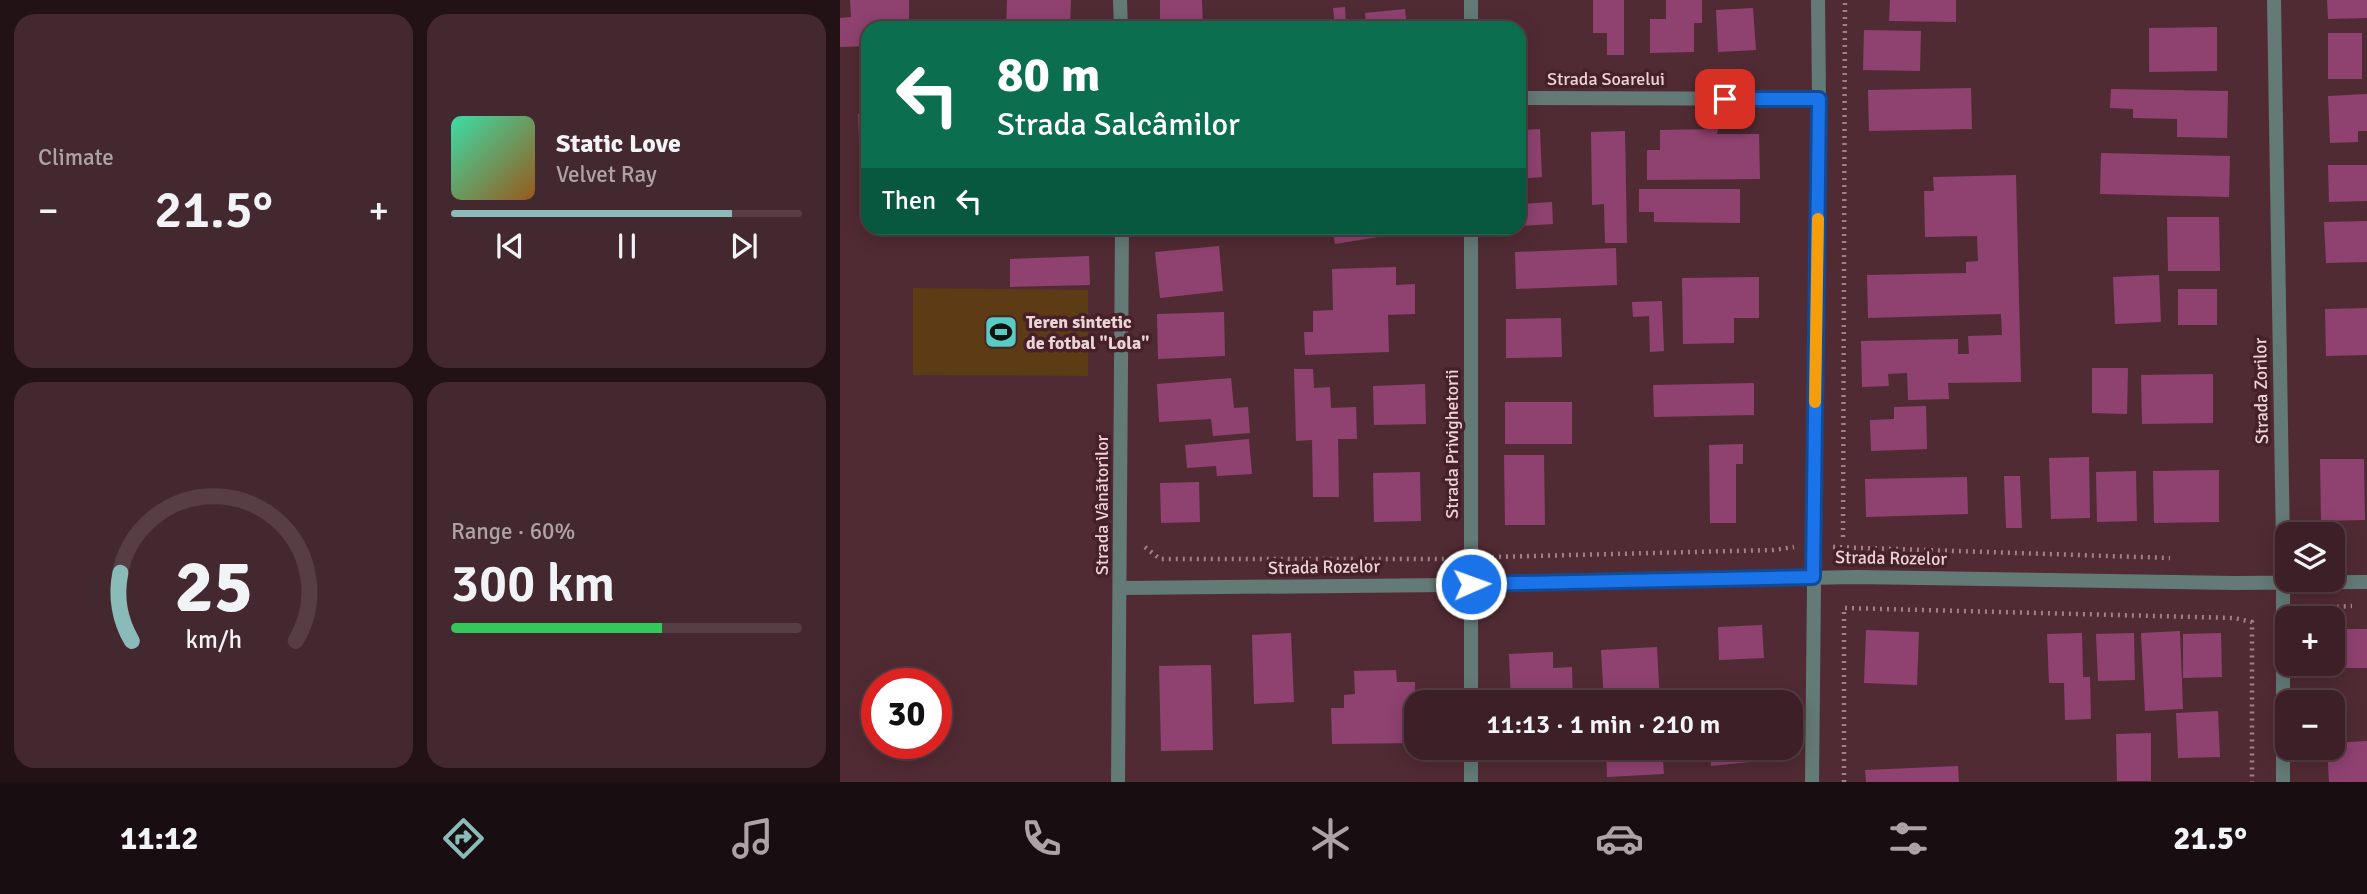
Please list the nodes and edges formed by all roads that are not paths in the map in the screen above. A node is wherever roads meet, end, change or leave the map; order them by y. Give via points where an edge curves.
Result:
1 (1120, 0) edge
2 (1471, 0) edge
3 (1818, 0) edge
4 (2274, 0) edge
5 (1121, 21) edge
6 (1471, 21) edge
7 (1526, 98) edge
8 (1819, 99) junction
9 (1122, 235) edge
10 (1471, 235) edge
11 (2282, 522) edge
12 (1813, 577) junction
13 (2367, 582) edge
14 (2345, 583) edge
15 (1471, 584) junction
16 (2275, 584) edge
17 (1121, 588) junction
18 (2283, 592) edge
19 (1471, 690) edge
20 (1471, 760) edge
21 (1118, 782) edge
22 (1471, 782) edge
23 (1812, 782) edge
24 (2283, 782) edge

1 - 5 street
2 - 6 street
3 - 8 street
4 - 11 street, Strada Zorilor
7 - 8 street, Strada Soarelui
8 - 12 street
9 - 17 street, Strada Vânătorilor
10 - 15 street, Strada Privighetorii
12 - 15 street, Strada Rozelor
12 - 16 street, Strada Rozelor
12 - 23 street
13 - 14 street, Strada Rozelor
15 - 17 street, Strada Rozelor
15 - 19 street, Strada Privighetorii
17 - 21 street, Strada Vânătorilor
18 - 24 street, Strada Zorilor
20 - 22 street

